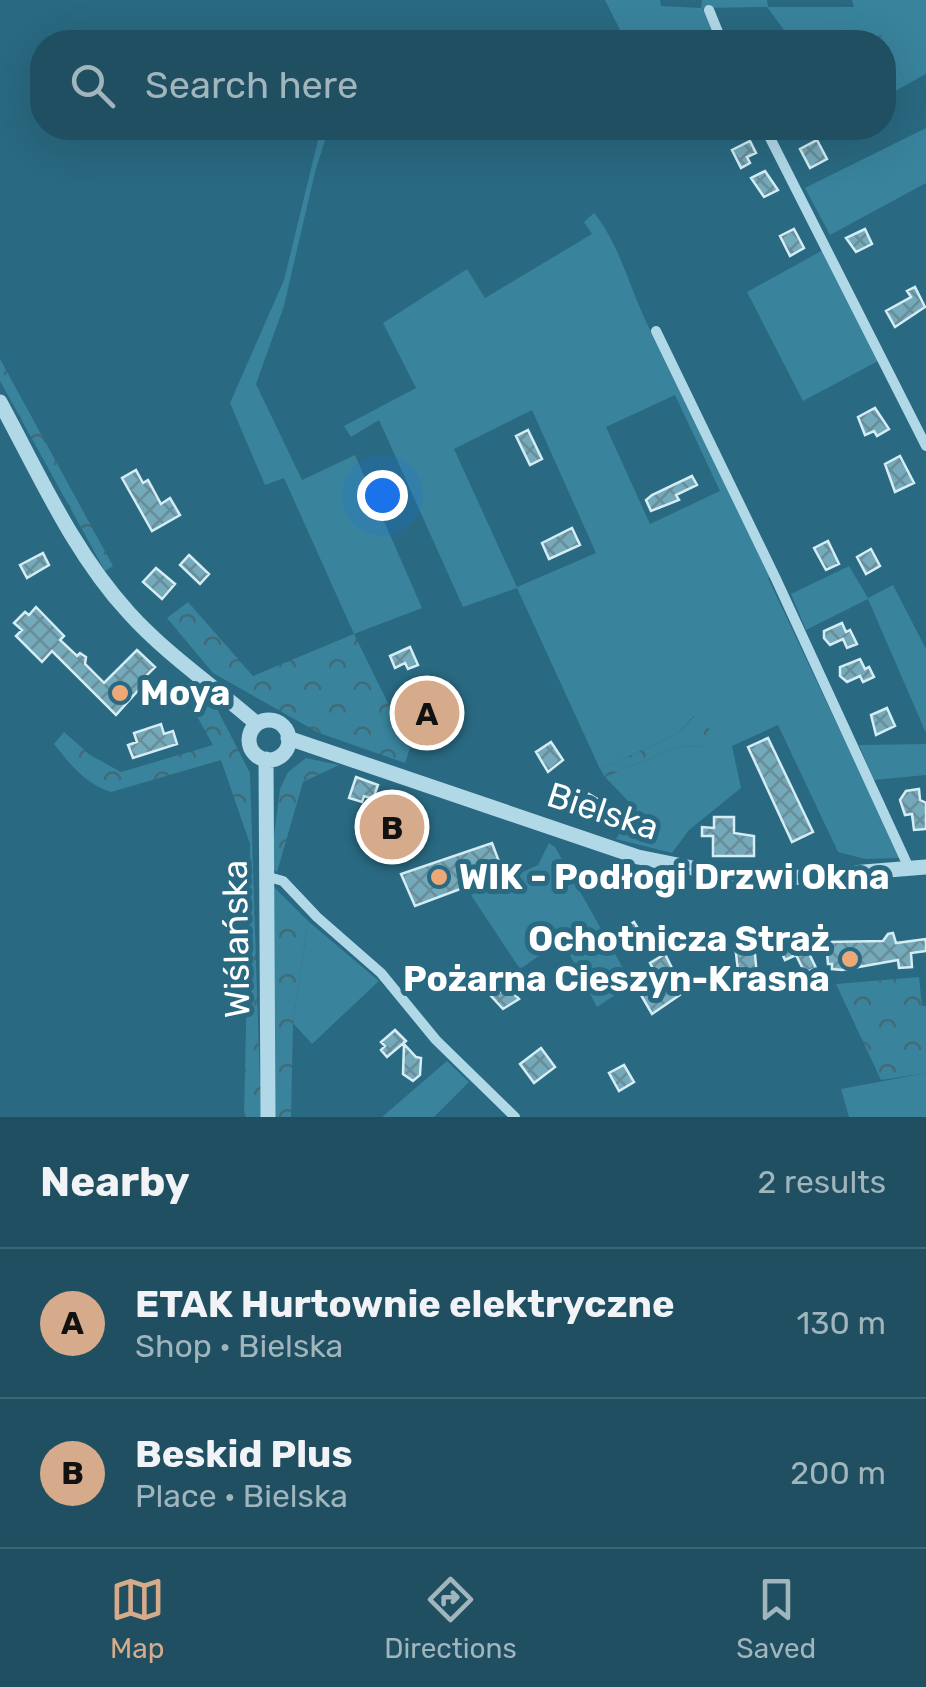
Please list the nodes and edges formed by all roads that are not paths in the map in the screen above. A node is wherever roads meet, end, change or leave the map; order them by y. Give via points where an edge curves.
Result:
1 (709, 10) dead end
2 (717, 30) edge
3 (771, 140) edge
4 (656, 331) dead end
5 (0, 402) edge
6 (926, 446) edge
7 (257, 724) junction
8 (288, 738) junction
9 (266, 760) junction
10 (918, 867) edge
11 (265, 876) junction
12 (268, 1117) edge
13 (514, 1117) edge

1 - 2 street
3 - 6 street
4 - 10 street, Bielska
5 - 7 street via 108,587 158,642
7 - 8 street via 274,721
7 - 9 street via 251,748
8 - 9 street via 282,754
8 - 10 street, Bielska via 638,857 694,869 777,878
9 - 11 street, Wiślańska
11 - 12 street, Wiślańska
11 - 13 street via 283,881 381,973 436,1040

